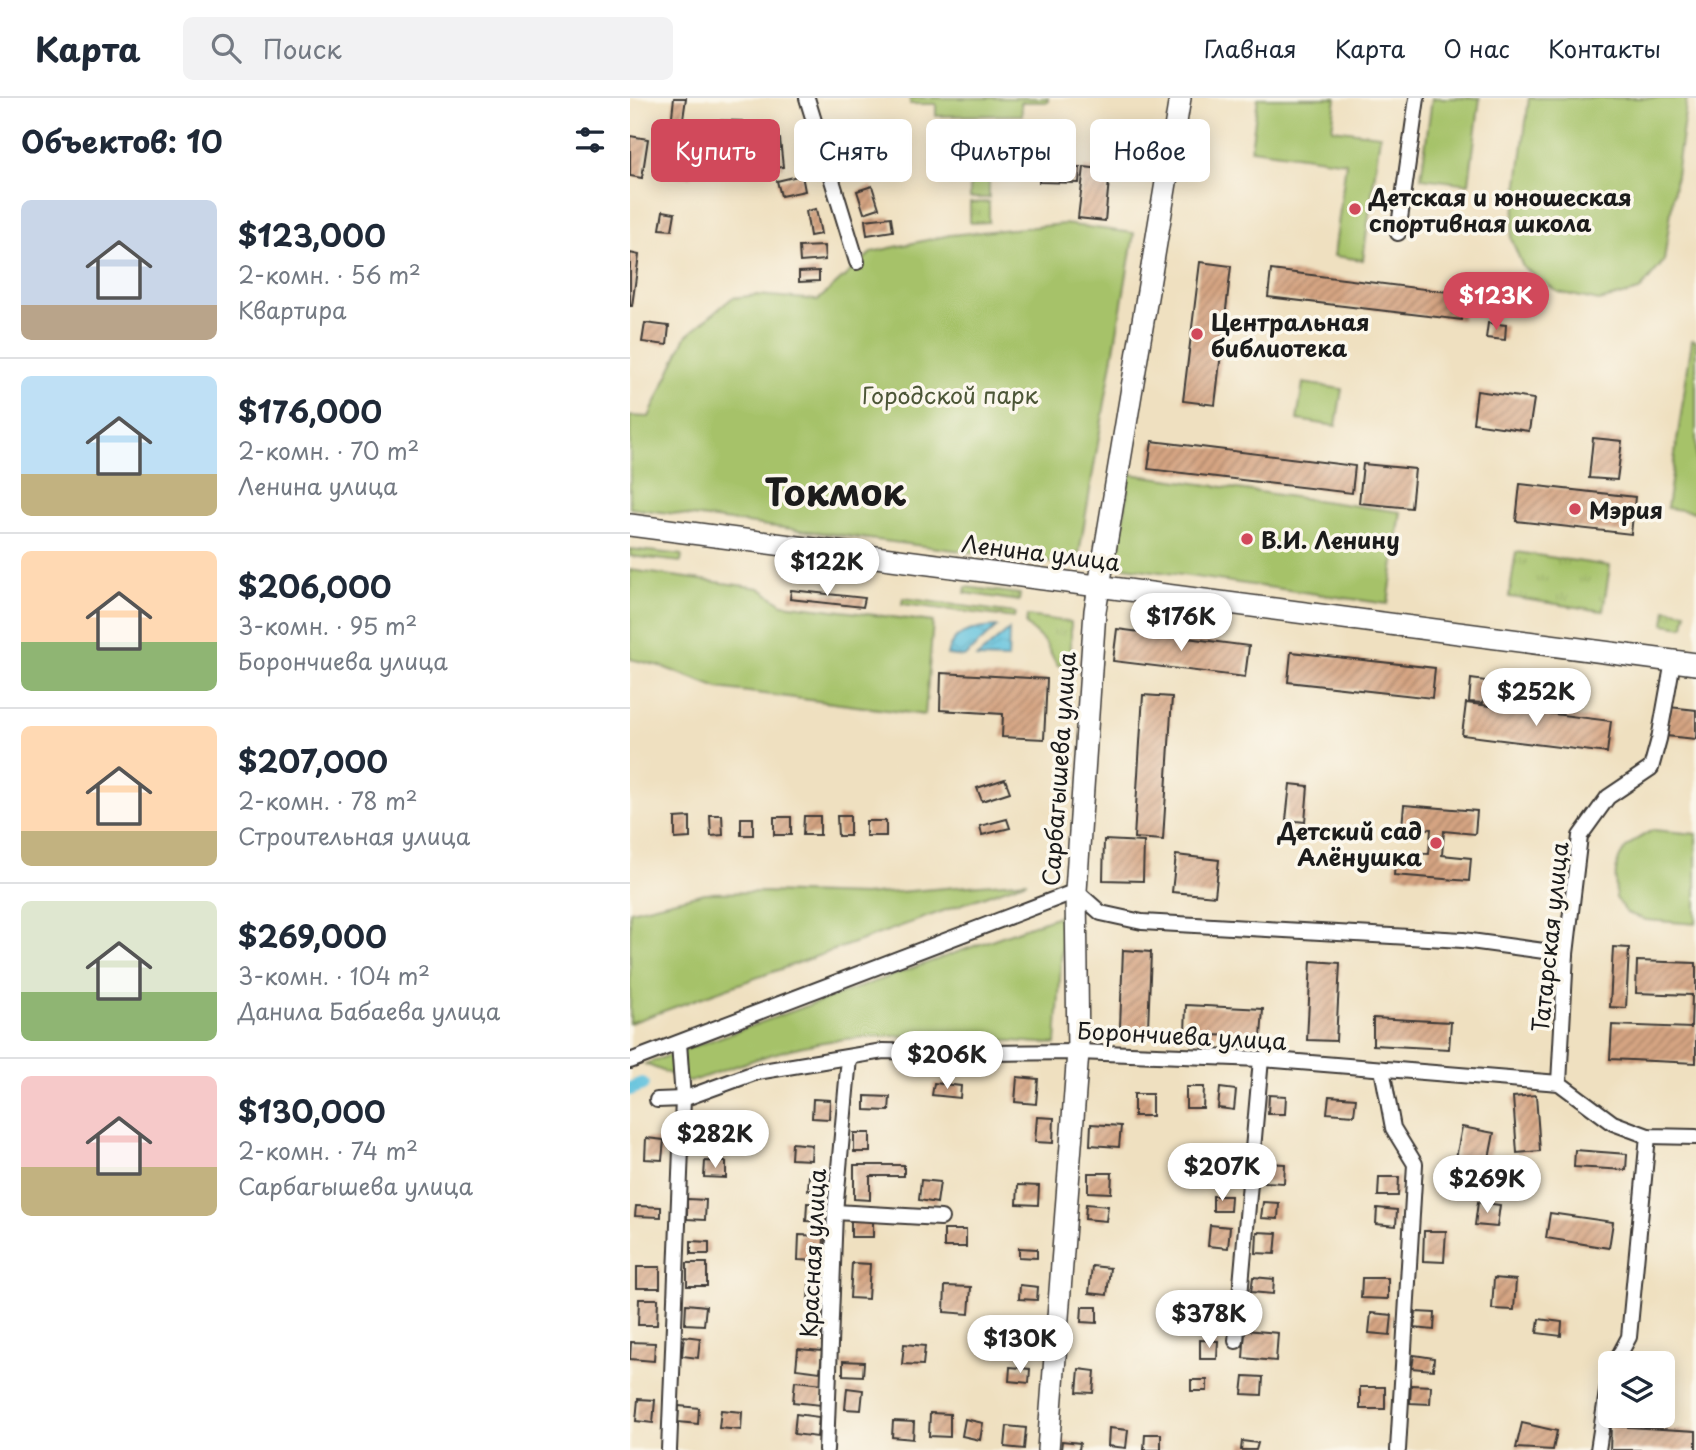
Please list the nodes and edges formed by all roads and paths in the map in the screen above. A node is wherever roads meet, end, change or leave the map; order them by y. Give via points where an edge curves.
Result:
1 (807, 98) edge
2 (1180, 98) edge
3 (1417, 98) edge
4 (1398, 233) dead end
5 (857, 262) dead end
6 (630, 525) edge
7 (1099, 586) junction
8 (1673, 661) junction
9 (1696, 664) edge
10 (1076, 891) junction
11 (1566, 954) junction
12 (679, 1043) junction
13 (1078, 1052) junction
14 (849, 1058) junction
15 (1261, 1059) junction
16 (630, 1061) edge
17 (1382, 1069) junction
18 (1559, 1083) junction
19 (683, 1099) junction
20 (657, 1100) dead end
21 (1648, 1136) junction
22 (1696, 1137) edge
23 (835, 1212) junction
24 (942, 1218) dead end
25 (1237, 1341) dead end
26 (1621, 1351) edge
27 (1601, 1428) edge
28 (669, 1450) edge
29 (826, 1450) edge
30 (1048, 1450) edge
31 (1398, 1450) edge
32 (1598, 1450) edge

1 - 5 street
2 - 7 street, Сарбагышева улица
3 - 4 street
6 - 7 street, Ленина улица
7 - 8 street, Ленина улица
7 - 10 street, Сарбагышева улица
8 - 9 street, Ленина улица
8 - 11 street, Татарская улица via 1651,768 1608,797 1580,836
10 - 11 street via 1101,913 1142,922 1463,940
10 - 12 street
10 - 13 street, Сарбагышева улица
11 - 18 street, Татарская улица
12 - 16 street
12 - 19 street
13 - 14 street, Борончиева улица via 883,1051
13 - 15 street, Борончиева улица
13 - 30 street, Сарбагышева улица
14 - 19 street, Борончиева улица via 757,1072
14 - 23 street, Красная улица
15 - 17 street, Борончиева улица
15 - 25 street
17 - 18 street, Борончиева улица
17 - 31 street via 1394,1128 1415,1164
18 - 21 street via 1614,1123
19 - 20 street, Борончиева улица
19 - 28 street
21 - 22 street
21 - 26 street via 1629,1337
23 - 24 street
23 - 29 street, Красная улица
27 - 32 street

